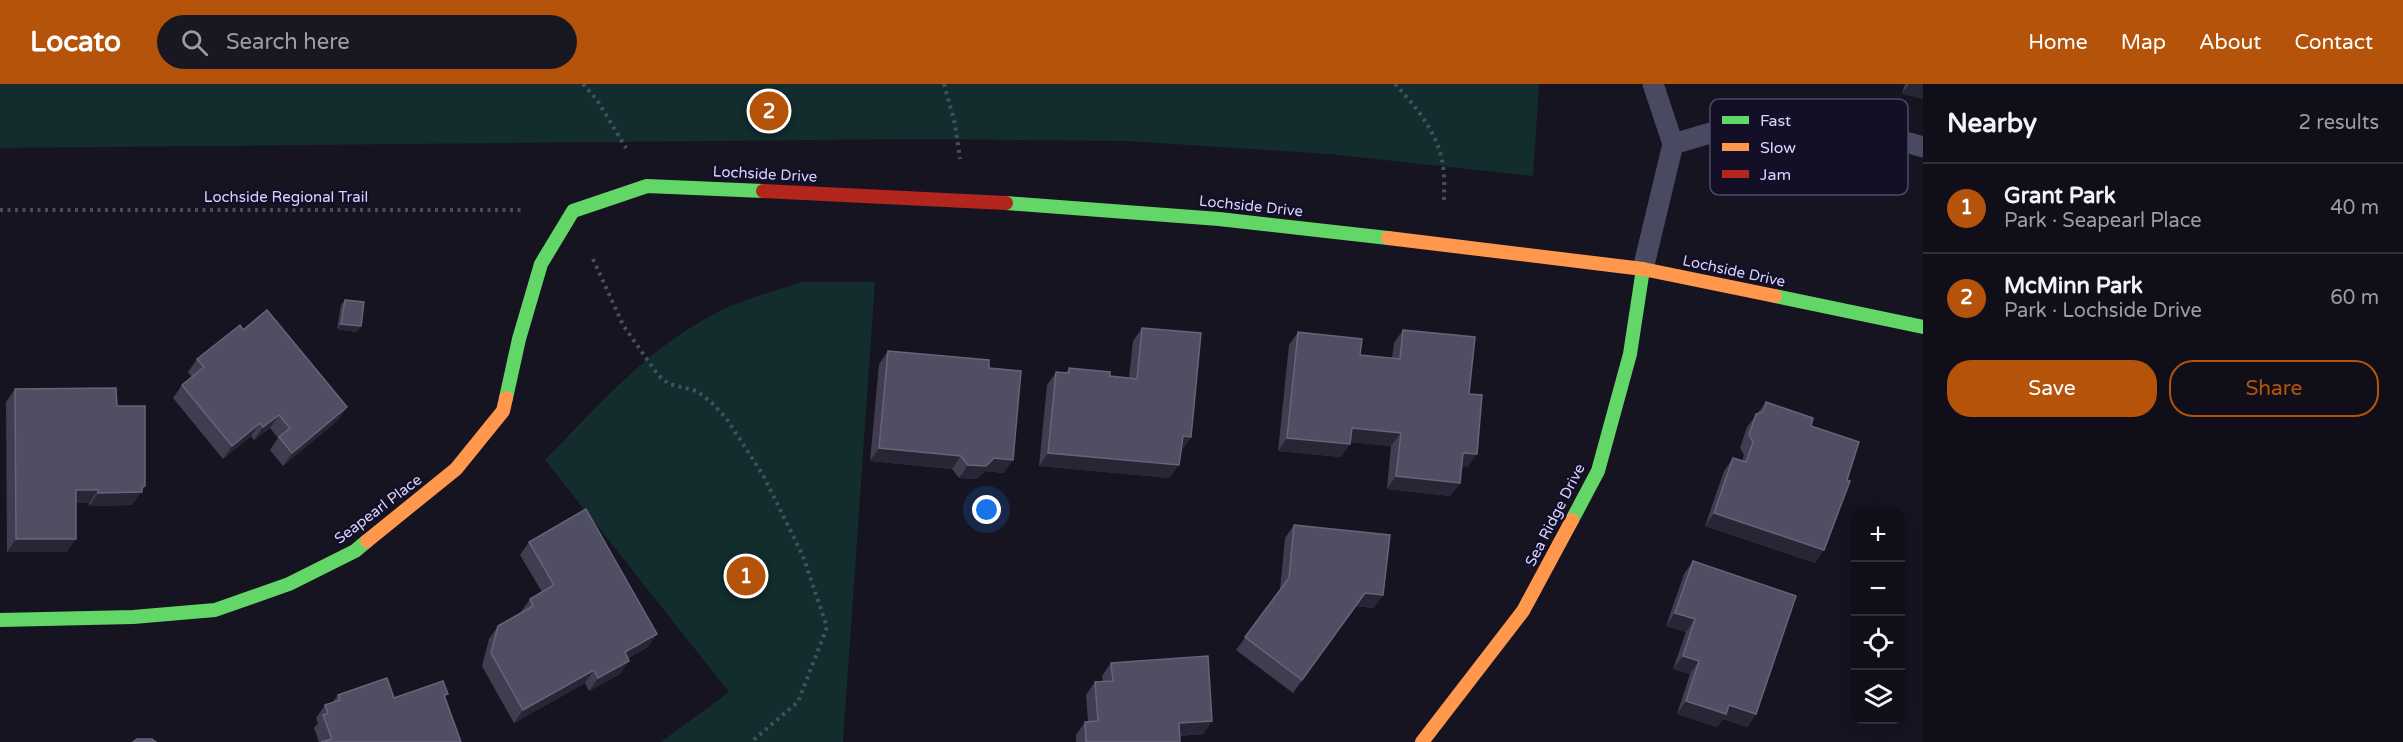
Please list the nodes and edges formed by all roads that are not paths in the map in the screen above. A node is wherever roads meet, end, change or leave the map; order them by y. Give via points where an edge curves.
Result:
1 (1653, 84) edge
2 (1710, 133) edge
3 (1908, 143) edge
4 (1673, 144) junction
5 (1923, 147) edge
6 (573, 211) joint
7 (1643, 269) junction
8 (1923, 327) edge
9 (0, 620) edge
10 (1422, 742) edge

1 - 4 lane
2 - 4 lane
3 - 5 lane
4 - 7 lane
6 - 7 street, Lochside Drive via 647,186 966,200 1219,219
6 - 9 street, Seapearl Place via 541,264 503,411 456,469 355,551 289,584 215,610 133,617
7 - 8 street, Lochside Drive
7 - 10 street, Sea Ridge Drive via 1630,354 1598,471 1523,611

